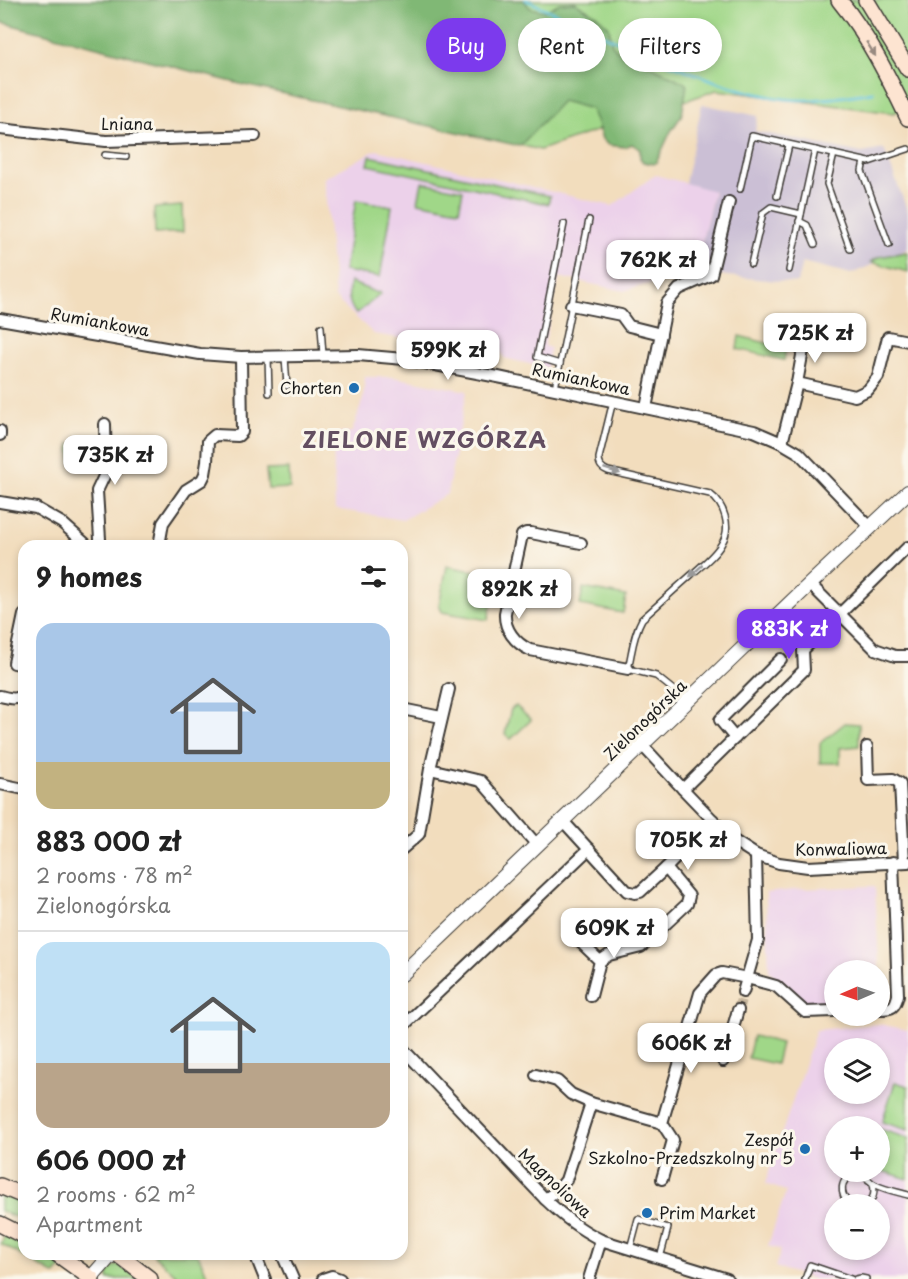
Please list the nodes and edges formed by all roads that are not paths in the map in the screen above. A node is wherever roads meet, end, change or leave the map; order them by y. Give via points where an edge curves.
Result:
1 (838, 0) edge
2 (866, 0) edge
3 (908, 69) edge
4 (908, 118) edge
5 (0, 129) edge
6 (255, 136) dead end
7 (789, 145) junction
8 (908, 149) edge
9 (815, 150) junction
10 (834, 154) junction
11 (105, 155) dead end
12 (126, 158) dead end
13 (864, 161) junction
14 (740, 189) dead end
15 (777, 196) dead end
16 (729, 202) dead end
17 (801, 214) junction
18 (589, 220) dead end
19 (799, 221) junction
20 (564, 224) dead end
21 (815, 244) dead end
22 (889, 245) dead end
23 (850, 249) dead end
24 (751, 264) dead end
25 (789, 270) dead end
26 (571, 305) junction
27 (0, 319) edge
28 (321, 327) dead end
29 (661, 334) junction
30 (805, 339) dead end
31 (908, 341) edge
32 (323, 356) junction
33 (241, 357) junction
34 (268, 357) junction
35 (285, 357) junction
36 (560, 364) junction
37 (796, 383) junction
38 (287, 386) dead end
39 (555, 388) junction
40 (269, 393) dead end
41 (613, 401) junction
42 (646, 408) junction
43 (105, 424) dead end
44 (782, 443) junction
45 (908, 492) edge
46 (0, 502) edge
47 (870, 527) junction
48 (81, 540) edge
49 (100, 540) edge
50 (160, 540) edge
51 (582, 543) dead end
52 (908, 547) edge
53 (810, 584) junction
54 (840, 614) junction
55 (18, 644) edge
56 (908, 656) edge
57 (781, 659) dead end
58 (18, 664) edge
59 (628, 669) junction
60 (449, 689) dead end
61 (0, 696) edge
62 (18, 698) edge
63 (687, 702) junction
64 (408, 710) edge
65 (441, 717) junction
66 (735, 738) junction
67 (642, 745) junction
68 (867, 747) dead end
69 (430, 769) junction
70 (904, 783) edge
71 (0, 784) edge
72 (18, 788) edge
73 (683, 789) junction
74 (712, 820) junction
75 (563, 821) junction
76 (408, 844) edge
77 (537, 845) junction
78 (589, 849) junction
79 (756, 855) junction
80 (902, 862) edge
81 (666, 868) junction
82 (576, 938) dead end
83 (600, 961) junction
84 (408, 967) edge
85 (747, 978) junction
86 (744, 992) tunnel mouth
87 (591, 996) dead end
88 (890, 1007) edge
89 (738, 1010) tunnel mouth
90 (824, 1011) edge
91 (408, 1021) edge
92 (408, 1054) edge
93 (723, 1061) dead end
94 (536, 1075) dead end
95 (591, 1103) junction
96 (662, 1123) junction
97 (662, 1179) dead end
98 (873, 1184) junction
99 (0, 1186) edge
100 (18, 1194) edge
101 (842, 1194) edge
102 (874, 1194) edge
103 (908, 1195) edge
104 (545, 1199) junction
105 (0, 1224) edge
106 (18, 1233) edge
107 (601, 1240) junction
108 (630, 1249) junction
109 (660, 1258) junction
110 (65, 1260) edge
111 (107, 1260) edge
112 (125, 1260) edge
113 (257, 1260) edge
114 (285, 1260) edge
115 (712, 1277) edge
116 (92, 1279) edge
117 (150, 1279) edge
118 (265, 1279) edge
119 (293, 1279) edge
120 (323, 1279) edge
121 (340, 1279) edge
122 (589, 1279) edge
123 (727, 1279) edge
124 (805, 1279) edge
125 (850, 1279) edge
126 (856, 1279) edge
127 (866, 1279) edge

1 -> 4 main road via 888,76
2 - 3 main road
5 - 6 street, Lniana via 106,141
7 - 9 lane
7 - 14 lane via 752,136
7 - 15 lane
8 - 13 lane
9 - 10 lane
9 - 17 lane
10 - 13 lane
10 - 23 lane via 827,184
11 - 12 lane
13 - 22 lane via 862,171
16 - 29 street via 711,276 679,289 668,303
17 - 19 lane
17 - 24 lane via 771,207 763,213
18 - 26 lane
19 - 21 lane via 807,225
19 - 25 lane
20 - 36 lane via 537,357
26 - 29 street via 621,315 629,326
26 - 36 lane
27 - 33 street, Rumiankowa via 200,354
28 - 32 lane
29 - 42 street
30 - 37 street
31 - 37 street via 888,337 878,377 868,390 855,396
32 - 35 street, Rumiankowa
32 - 39 street, Rumiankowa via 404,359
33 - 34 street, Rumiankowa
33 - 50 street via 242,432 238,436 211,437 205,474 186,490 163,523
34 - 35 street, Rumiankowa
34 - 40 lane
35 - 38 lane
36 - 39 lane
37 - 44 street
39 - 41 street, Rumiankowa
41 - 42 street, Rumiankowa
41 -> 59 lane via 598,458 602,468 710,494 719,502 726,531 722,544 711,557 639,624
42 - 44 street, Rumiankowa via 754,431
43 - 49 street via 106,472 97,491
44 - 47 street, Rumiankowa via 799,453
45 - 47 street, Zielonogórska
46 - 48 street via 36,508
47 - 53 street, Zielonogórska
51 - 59 street via 531,532 522,535 505,613 506,627 530,650
52 - 54 street
53 - 54 street
53 - 63 street, Zielonogórska
54 - 56 street via 874,649
54 - 66 street via 803,650 804,670
55 - 58 street via 14,663
57 - 66 street via 720,720
59 - 63 lane via 656,676
60 - 65 street
61 - 62 street
63 - 67 street, Zielonogórska
64 - 65 street
65 - 69 street
66 - 73 street
67 - 73 street, Konwaliowa
67 - 75 street, Zielonogórska
68 - 70 street via 868,780
69 - 76 street via 419,834
69 - 77 street via 481,781
70 - 80 street
71 - 72 street
73 - 74 street, Konwaliowa
74 - 79 street, Konwaliowa via 731,839
74 - 81 street
75 - 77 street, Zielonogórska
75 - 78 street
77 - 84 street, Zielonogórska
78 - 81 street via 630,892 640,892
78 - 91 street
79 - 80 street, Konwaliowa via 808,867
79 - 85 street via 758,940
80 - 88 street via 898,995 896,1004
81 - 83 street via 689,896 687,904 641,947
82 - 83 street
83 - 87 street
85 - 86 street
85 - 90 street via 776,986 805,1012
85 - 96 street via 722,973 700,993
89 - 93 street
92 - 104 street, Magnoliowa
94 - 95 street via 556,1081 571,1094
95 - 96 street
95 - 104 street via 566,1180
96 - 97 street via 673,1140
98 - 101 lane via 862,1175 855,1175 844,1184
98 - 102 lane
98 - 103 lane
99 - 100 main road
104 - 107 street, Magnoliowa via 568,1220
105 - 106 main road
107 - 108 street, Magnoliowa
107 - 122 street
108 - 109 street, Magnoliowa
108 - 109 lane via 638,1219 668,1228
109 - 115 street, Magnoliowa
110 - 116 main road
111 - 116 street
112 - 117 main road
113 - 118 street
114 - 119 street
115 - 123 street, Magnoliowa
120 - 121 street
124 - 125 lane via 810,1265
126 - 127 lane

